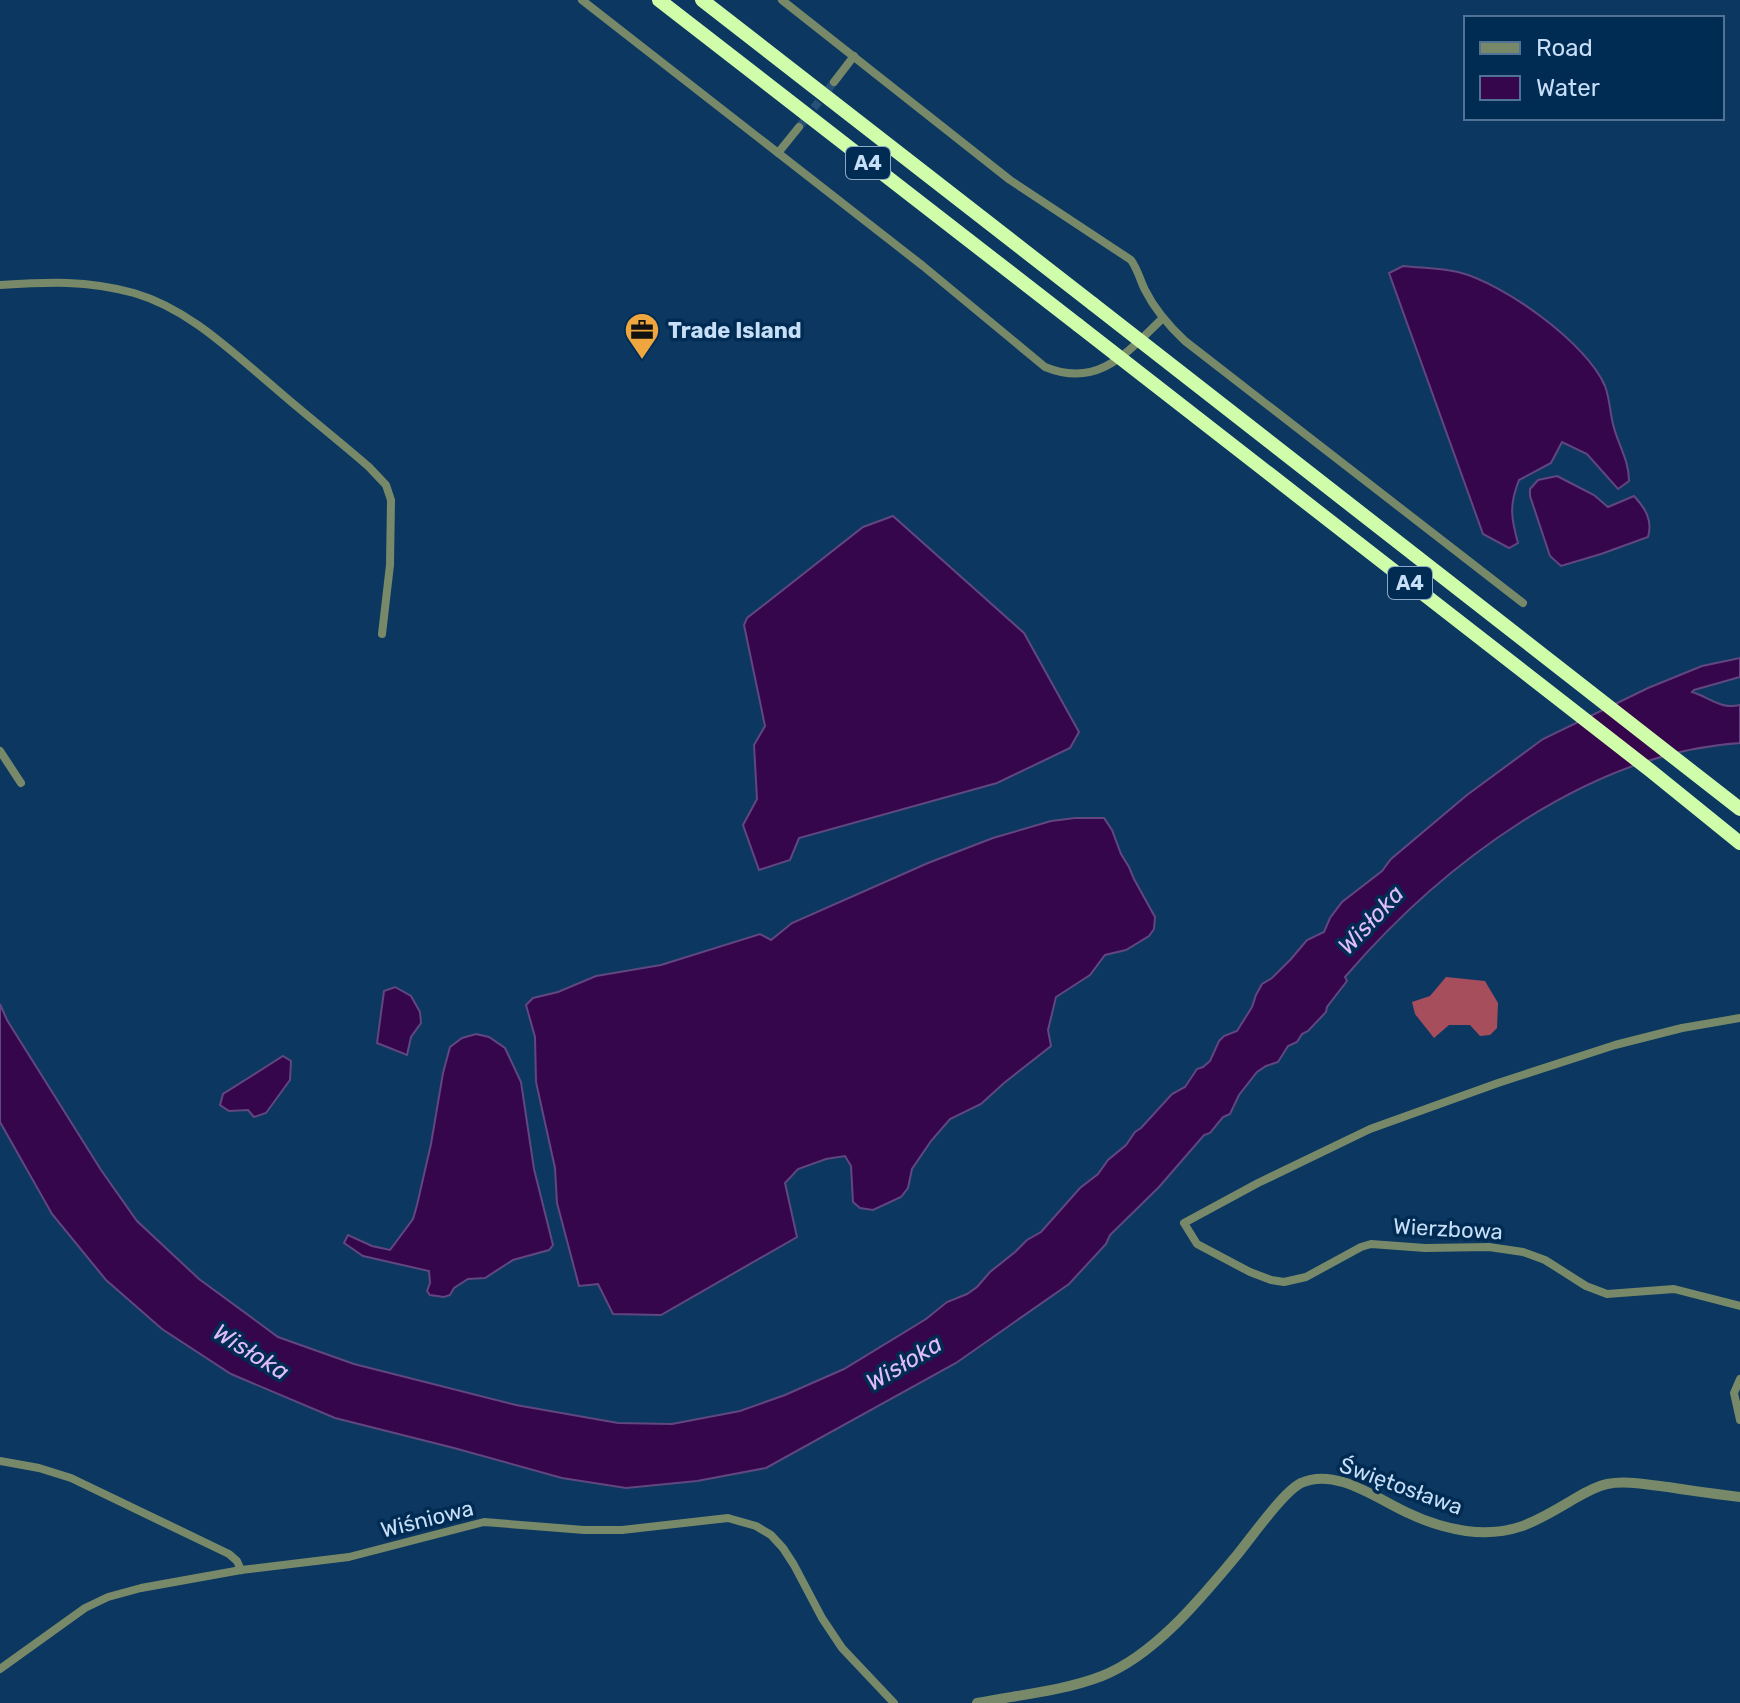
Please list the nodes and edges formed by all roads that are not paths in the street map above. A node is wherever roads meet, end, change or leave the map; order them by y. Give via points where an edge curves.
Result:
1 (582, 0) edge
2 (659, 0) edge
3 (702, 0) edge
4 (782, 0) edge
5 (854, 56) junction
6 (834, 82) tunnel mouth
7 (799, 127) tunnel mouth
8 (778, 153) junction
9 (0, 285) edge
10 (1163, 318) junction
11 (1523, 603) dead end
12 (382, 634) dead end
13 (0, 751) edge
14 (21, 783) dead end
15 (1740, 809) edge
16 (1740, 843) edge
17 (1740, 1018) edge
18 (1740, 1306) edge
19 (1740, 1379) edge
20 (1740, 1420) edge
21 (0, 1461) edge
22 (1740, 1497) edge
23 (241, 1570) junction
24 (0, 1669) edge
25 (894, 1703) edge
26 (977, 1703) edge

1 - 8 street
2 - 16 highway, A4, bridge
3 - 15 highway, A4, bridge
4 - 5 street
5 - 6 street
5 - 10 street via 1010,180 1131,260
7 - 8 street
8 - 10 street via 1045,367 1081,375 1102,369
9 - 12 street via 75,282 158,302 219,341 369,467 386,485 391,500
10 - 11 street via 1185,341
13 - 14 street
17 - 18 street, Wierzbowa via 1615,1045 1370,1129 1184,1223 1197,1244 1250,1272 1284,1282 1306,1277 1371,1244 1489,1247 1555,1264 1607,1294 1674,1289
19 - 20 street via 1734,1393
21 - 23 street via 57,1473 116,1498 229,1554
22 - 26 street, Świętosława via 1609,1484 1529,1525 1485,1533 1432,1523 1338,1481 1314,1478 1283,1497 1190,1609 1118,1669
23 - 24 street, Wiśniowa via 108,1597 78,1612
23 - 25 street, Wiśniowa via 349,1557 484,1522 622,1530 728,1518 756,1526 783,1548 842,1648

